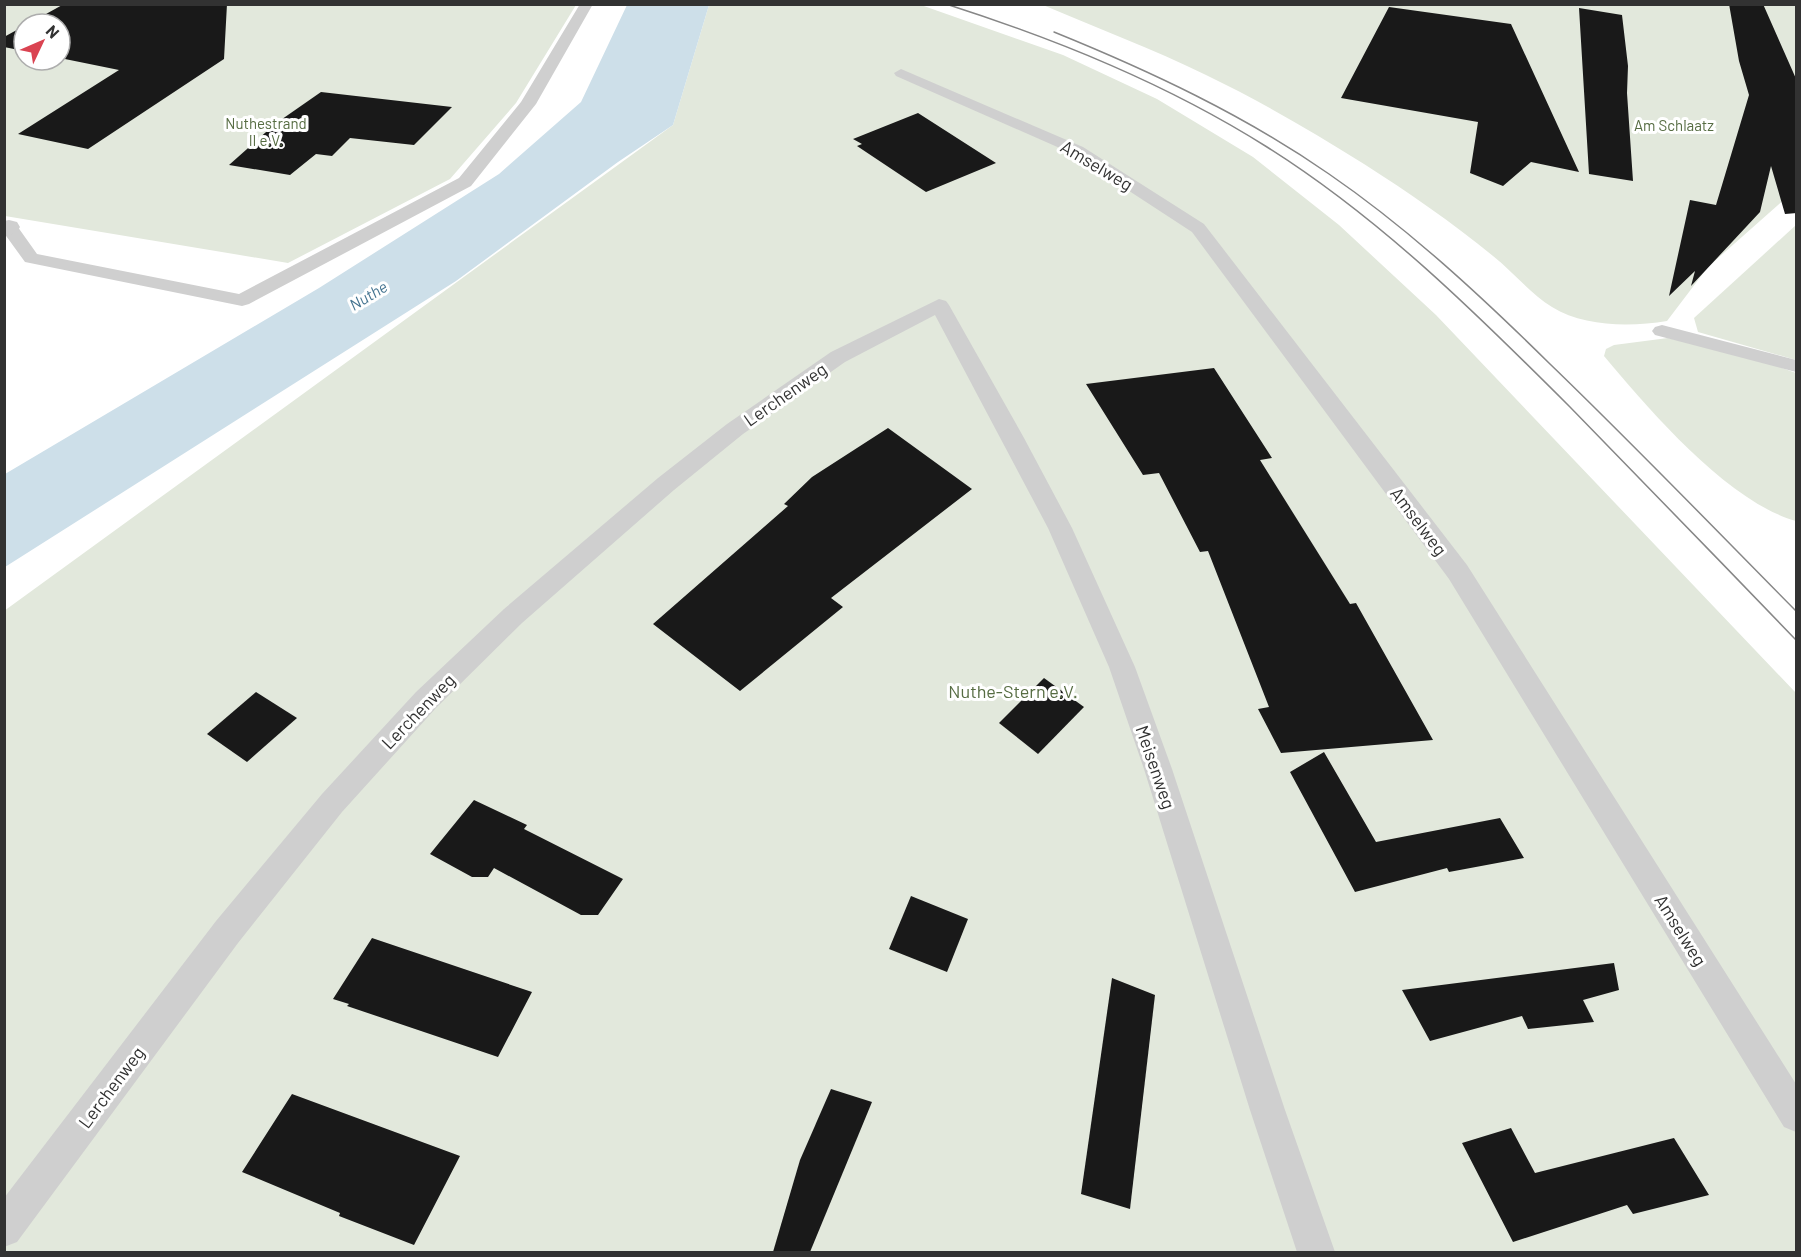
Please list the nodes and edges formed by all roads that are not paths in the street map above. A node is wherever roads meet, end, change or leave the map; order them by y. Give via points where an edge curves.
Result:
1 (587, 4) edge
2 (901, 73) dead end
3 (6, 227) edge
4 (939, 305) joint
5 (1662, 331) dead end
6 (1797, 366) edge
7 (1797, 1115) edge
8 (4, 1230) edge
9 (1316, 1252) edge

1 - 3 lane via 528,104 465,182 242,300 31,258
2 - 7 lane, Amselweg via 1077,150 1198,228 1458,572
4 - 8 lane, Lerchenweg via 838,357 735,429 513,616 426,700 332,803 227,933
4 - 9 lane, Meisenweg via 1080,567 1122,669
5 - 6 lane

